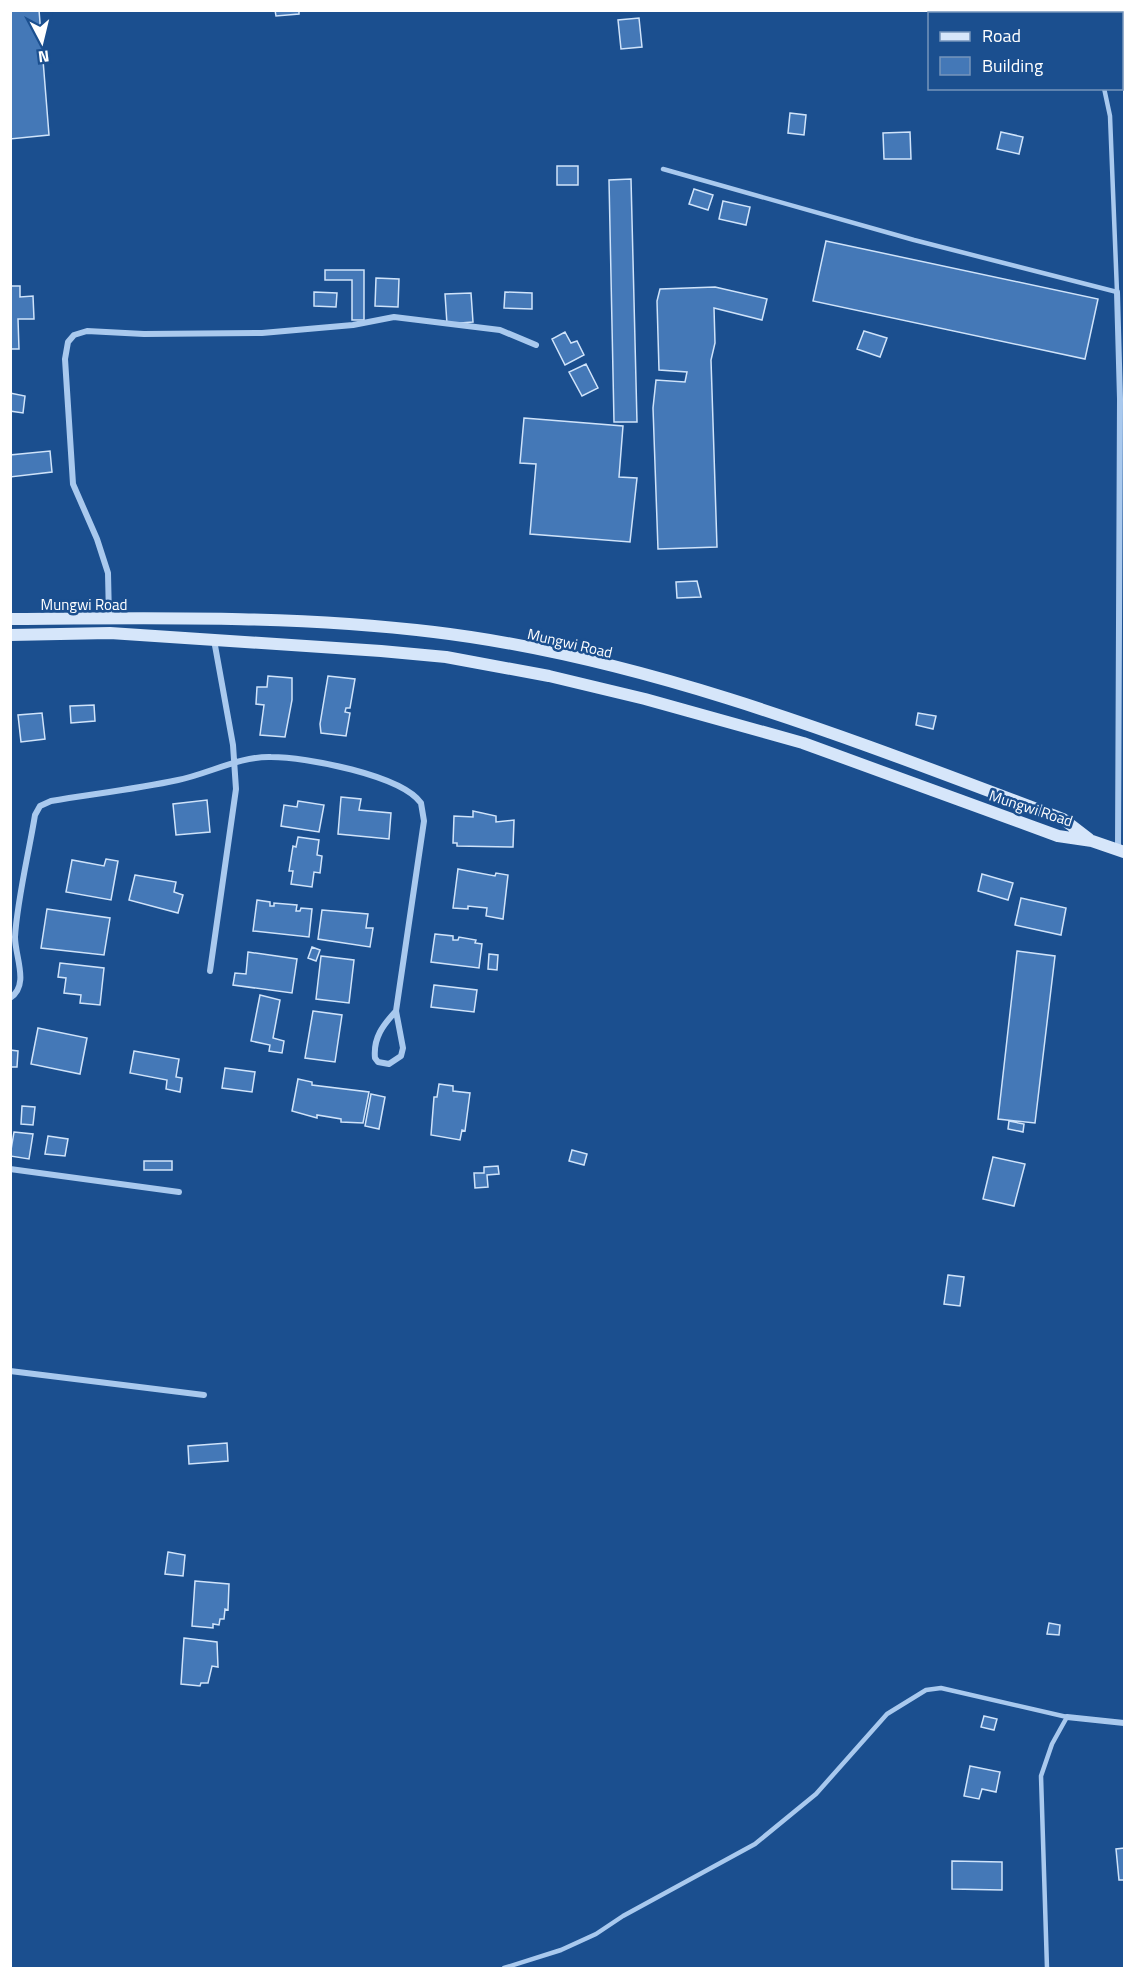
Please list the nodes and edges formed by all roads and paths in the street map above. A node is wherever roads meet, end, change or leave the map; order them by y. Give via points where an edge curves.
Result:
1 (1104, 90) edge
2 (663, 169) dead end
3 (1118, 292) junction
4 (536, 345) dead end
5 (10, 619) edge
6 (109, 619) junction
7 (10, 635) edge
8 (214, 640) junction
9 (235, 764) junction
10 (1092, 841) junction
11 (1121, 851) edge
12 (15, 938) junction
13 (10, 945) edge
14 (210, 970) dead end
15 (10, 998) edge
16 (396, 1011) junction
17 (10, 1169) edge
18 (179, 1192) dead end
19 (10, 1371) edge
20 (204, 1395) dead end
21 (1067, 1717) junction
22 (1125, 1723) edge
23 (504, 1968) edge
24 (1047, 1968) edge

1 - 3 lane via 1110,128
2 - 3 lane via 914,240
3 - 11 street
4 - 6 street via 500,330 394,317 353,326 262,333 74,334 65,359 73,484 108,573
5 - 6 main road, Mungwi Road
6 - 10 main road, Mungwi Road via 219,619 382,627 436,632 555,653 807,722 1063,819
7 - 8 main road, Mungwi Road via 110,633
8 - 9 street
8 - 10 main road, Mungwi Road via 446,657 549,676 803,743 1058,836
9 - 12 street via 178,780 40,806 35,814
9 - 14 street via 236,789
9 - 16 street via 271,757 357,771 402,786 421,803 424,821
10 - 11 main road, Mungwi Road
12 - 13 street
12 - 15 street via 21,983
16 - 16 street via 383,1025 376,1041 378,1062 389,1064 401,1056 403,1036
17 - 18 street
19 - 20 street
21 - 22 street
21 - 23 lane via 941,1688 926,1690 887,1714 816,1794 755,1844 596,1934
21 - 24 lane via 1041,1776

